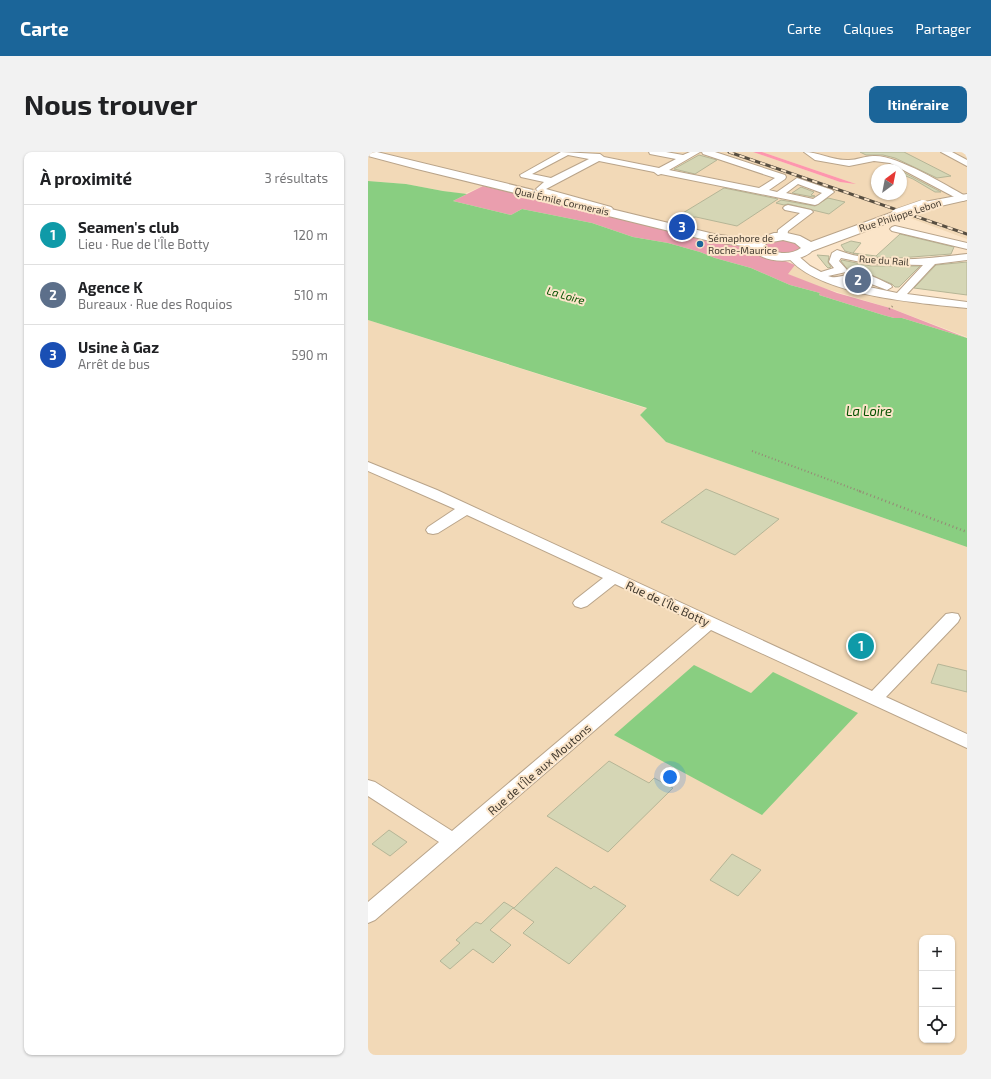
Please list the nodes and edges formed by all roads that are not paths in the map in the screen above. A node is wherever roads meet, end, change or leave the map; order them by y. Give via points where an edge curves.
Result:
1 (567, 152) edge
2 (608, 152) edge
3 (653, 152) edge
4 (696, 152) edge
5 (706, 152) edge
6 (808, 152) edge
7 (945, 152) edge
8 (368, 153) edge
9 (684, 158) junction
10 (596, 159) junction
11 (967, 163) edge
12 (544, 164) junction
13 (582, 165) junction
14 (601, 169) dead end
15 (573, 170) junction
16 (660, 171) junction
17 (653, 180) dead end
18 (548, 183) junction
19 (761, 191) junction
20 (528, 193) junction
21 (778, 195) junction
22 (965, 197) edge
23 (794, 198) junction
24 (640, 220) junction
25 (895, 229) dead end
26 (782, 237) junction
27 (758, 244) junction
28 (967, 246) edge
29 (807, 248) junction
30 (792, 256) junction
31 (967, 257) edge
32 (932, 261) junction
33 (826, 273) junction
34 (839, 280) junction
35 (902, 293) junction
36 (967, 298) edge
37 (967, 305) edge
38 (368, 466) edge
39 (466, 509) junction
40 (433, 530) dead end
41 (613, 578) junction
42 (581, 603) dead end
43 (952, 618) dead end
44 (709, 623) junction
45 (874, 699) junction
46 (967, 742) edge
47 (368, 787) edge
48 (454, 841) junction
49 (368, 914) edge

1 - 10 street
1 - 12 street
2 - 10 street
3 - 9 street
4 - 9 street
5 - 19 street via 782,177
6 - 22 street via 818,158 849,162 874,158 892,161
7 - 11 street
8 - 20 main road, Quai Émile Cormerais
9 - 16 street
10 - 13 street
10 - 16 street
12 - 15 street
12 - 18 street via 524,174
13 - 14 street
13 - 15 street
15 - 18 street
16 - 17 street
16 - 19 street
18 - 20 street
18 - 24 street via 541,189 543,192
19 - 21 street
20 - 24 main road, Quai Émile Cormerais
21 - 23 street
21 - 23 street via 797,181 829,192 815,202
22 - 29 main road, Rue Philippe Lebon, bridge via 923,206
23 - 26 street via 781,207 808,212 783,230
24 - 27 main road, Quai Émile Cormerais via 714,238
25 - 28 street
26 - 27 main road via 766,239
26 - 29 main road
27 - 30 main road via 759,250 764,253
29 - 30 main road, Rue Philippe Lebon via 804,253
29 - 33 street via 813,262
30 - 34 street via 808,270
31 - 32 street, Rue du Rail
32 - 33 street, Rue du Rail via 889,262 837,253 834,262 842,270
32 - 35 street
33 - 34 street
34 - 35 street via 879,292
35 - 36 street
35 - 37 street
38 - 39 street, Rue de l'Île Botty
39 - 40 street
39 - 41 street, Rue de l'Île Botty
41 - 42 street
41 - 44 street, Rue de l'Île Botty
43 - 45 street
44 - 45 street, Rue de l'Île Botty
44 - 48 street, Rue de l'Île aux Moutons
45 - 46 street, Rue de l'Île Botty
47 - 48 street
48 - 49 street, Rue de l'Île aux Moutons

